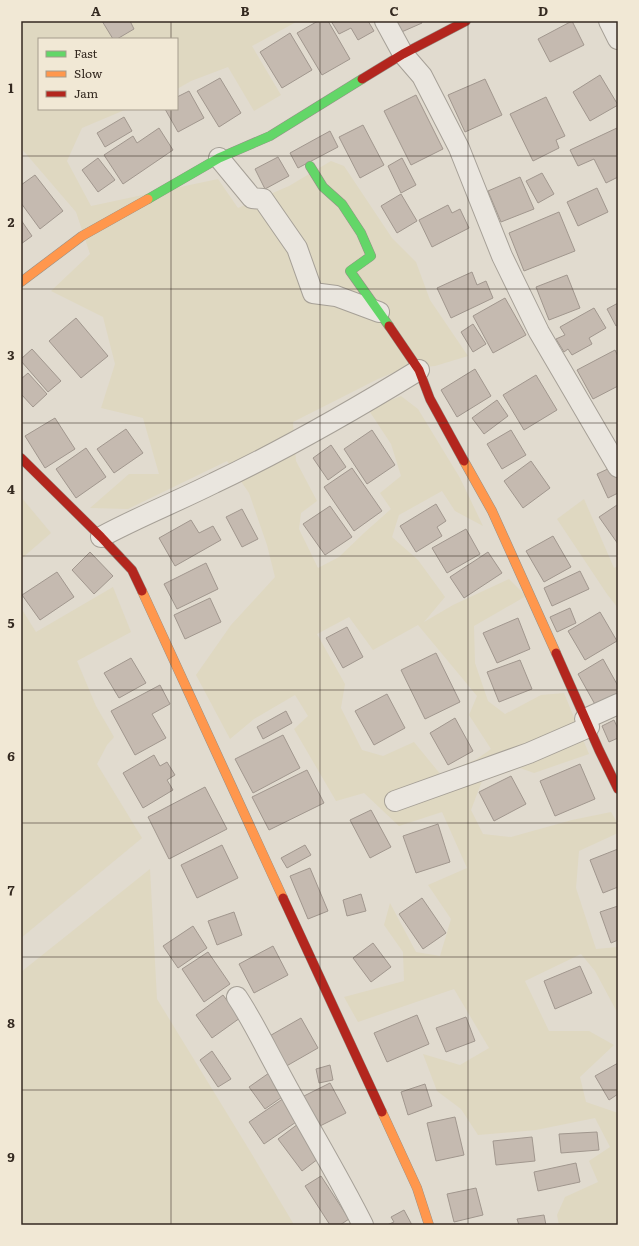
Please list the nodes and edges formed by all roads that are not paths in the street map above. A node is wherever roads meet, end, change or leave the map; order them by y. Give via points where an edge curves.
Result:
1 (385, 21) edge
2 (466, 21) edge
3 (609, 21) edge
4 (618, 39) edge
5 (403, 54) junction
6 (219, 158) junction
7 (310, 166) dead end
8 (21, 282) edge
9 (379, 312) junction
10 (419, 370) junction
11 (21, 458) edge
12 (618, 467) edge
13 (101, 537) junction
14 (618, 704) edge
15 (587, 723) junction
16 (618, 789) edge
17 (394, 801) dead end
18 (237, 997) dead end
19 (363, 1225) edge
20 (429, 1225) edge

1 - 5 street
2 - 5 street
3 - 4 street
5 - 6 street via 270,136
5 - 12 street via 422,76 459,148 502,256 539,332
6 - 8 street via 82,236
6 - 9 street via 252,198 263,199 297,248 313,292 336,296
7 - 9 street via 323,187 342,204 361,233 371,256 350,271
9 - 10 street
10 - 13 street via 346,415 274,454
10 - 15 street via 430,399 492,511
11 - 13 street
13 - 20 street via 132,570 417,1188
14 - 15 street
15 - 16 street
15 - 17 street via 529,753
18 - 19 street via 254,1023 278,1072 341,1181

